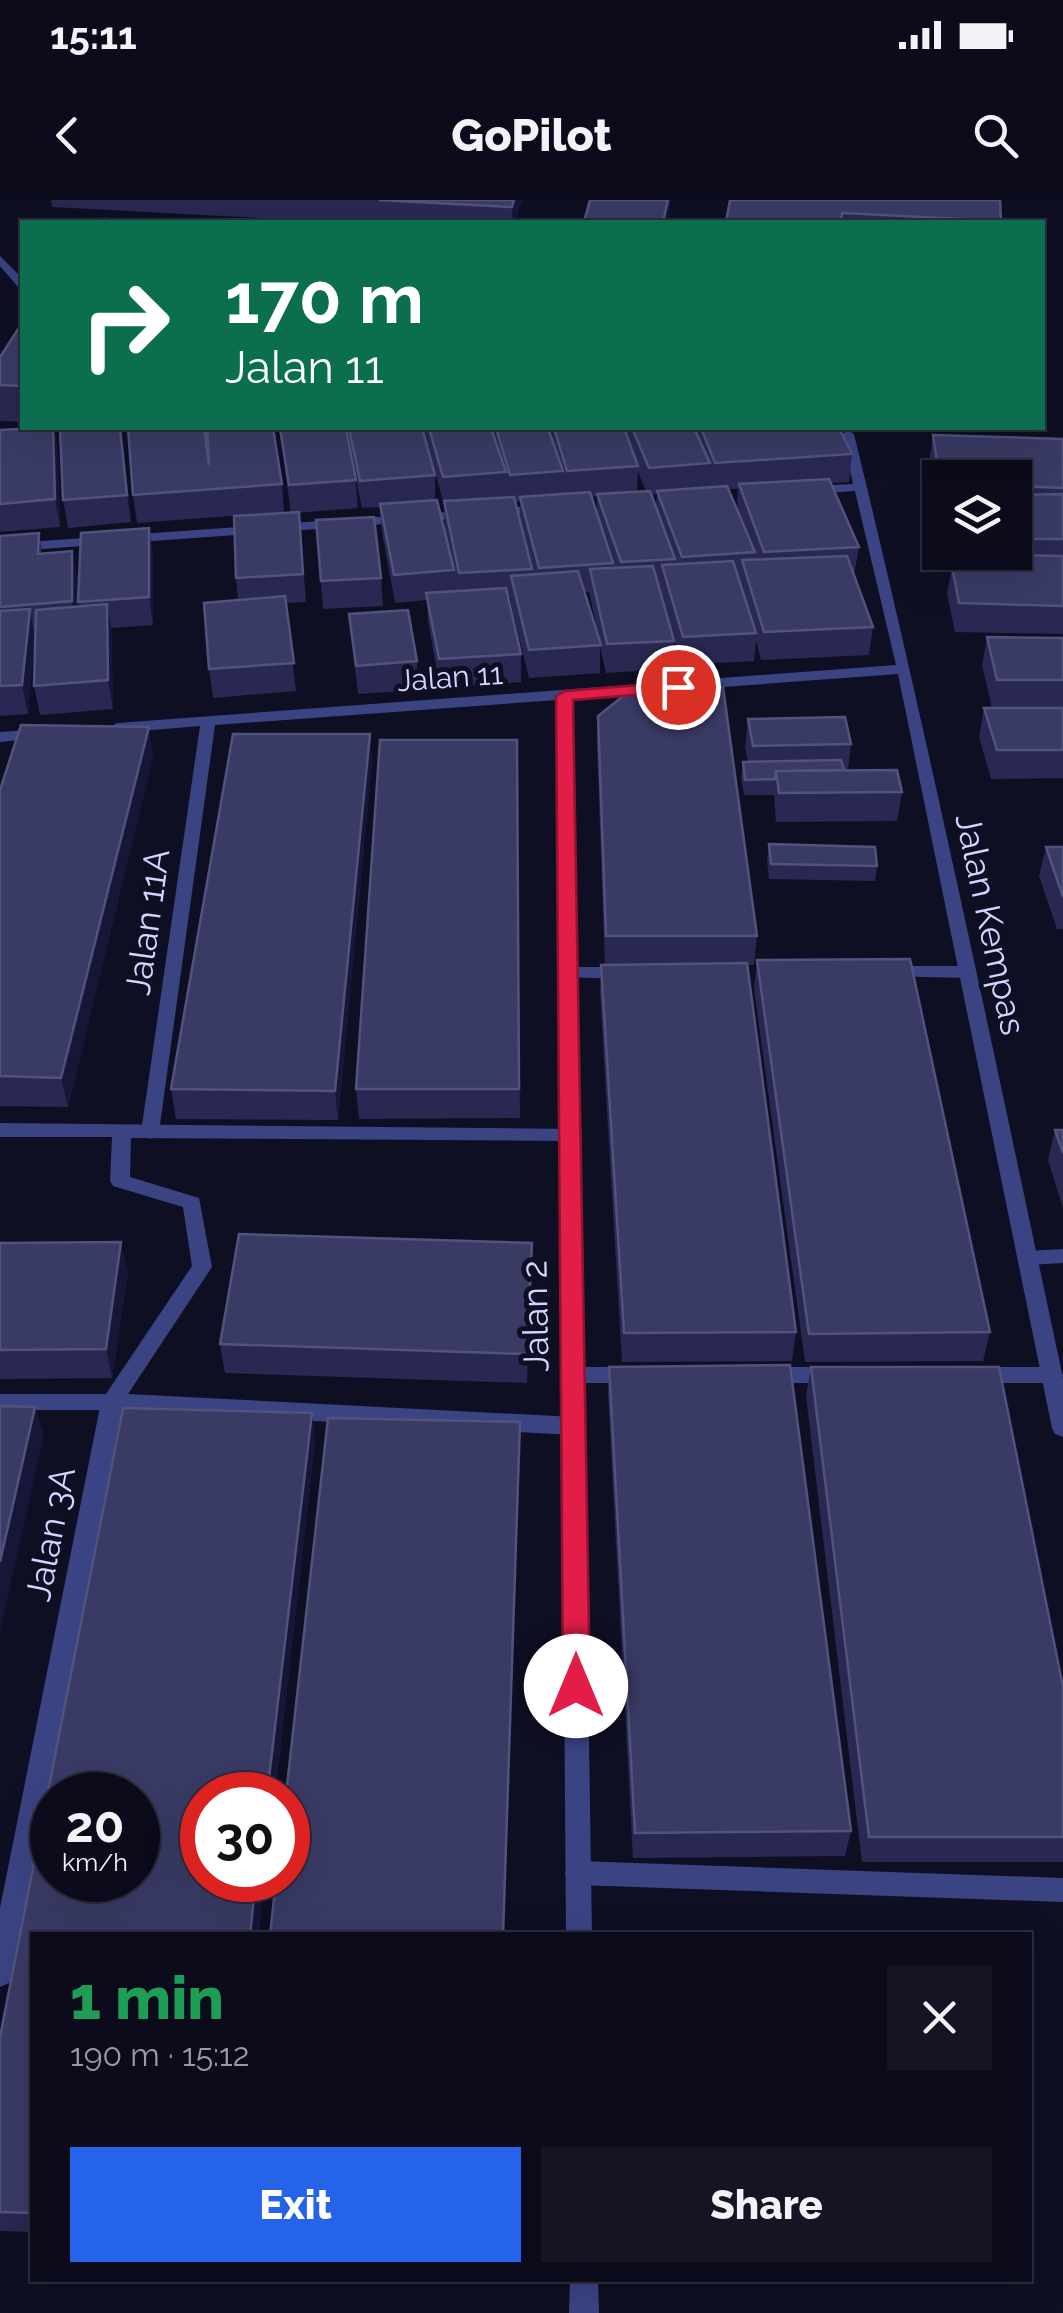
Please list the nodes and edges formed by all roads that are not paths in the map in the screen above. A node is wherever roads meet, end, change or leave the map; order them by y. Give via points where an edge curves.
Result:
1 (0, 260) edge
2 (20, 283) edge
3 (848, 434) dead end
4 (862, 487) junction
5 (783, 492) edge
6 (568, 508) edge
7 (0, 548) edge
8 (904, 669) junction
9 (565, 696) junction
10 (208, 722) junction
11 (94, 730) edge
12 (57, 733) edge
13 (0, 737) edge
14 (868, 972) edge
15 (968, 972) junction
16 (568, 973) junction
17 (648, 973) edge
18 (0, 1130) edge
19 (122, 1132) junction
20 (150, 1132) junction
21 (570, 1134) junction
22 (1063, 1256) edge
23 (1028, 1258) junction
24 (573, 1375) junction
25 (652, 1375) edge
26 (732, 1375) edge
27 (852, 1375) edge
28 (952, 1375) edge
29 (1052, 1375) junction
30 (0, 1402) edge
31 (112, 1402) junction
32 (574, 1426) junction
33 (1063, 1428) edge
34 (578, 1872) junction
35 (1063, 1890) edge
36 (579, 1932) edge
37 (0, 1974) edge
38 (584, 2282) edge
39 (584, 2313) edge

1 - 2 street
3 - 4 street, Jalan Kempas
4 - 5 street
4 - 8 street, Jalan Kempas
6 - 7 street
8 - 9 street, Jalan 11
8 - 15 street, Jalan Kempas
9 - 10 street, Jalan 11
9 - 16 street, Jalan 2
10 - 11 street, Jalan 11
10 - 20 street, Jalan 11A
12 - 13 street
14 - 15 street
15 - 23 street, Jalan Kempas
16 - 17 street
16 - 21 street, Jalan 2
18 - 19 street
19 - 20 street
19 - 31 street via 120,1180 192,1203 202,1267
20 - 21 street
21 - 24 street, Jalan 2
22 - 23 street
23 - 29 street, Jalan Kempas
24 - 25 street
24 - 32 street, Jalan 2
26 - 27 street
28 - 29 street
29 - 33 street, Jalan Kempas
30 - 31 street
31 - 32 street
31 - 37 street, Jalan 3A
32 - 34 street, Jalan 2
34 - 35 street
34 - 36 street, Jalan 2
38 - 39 street

